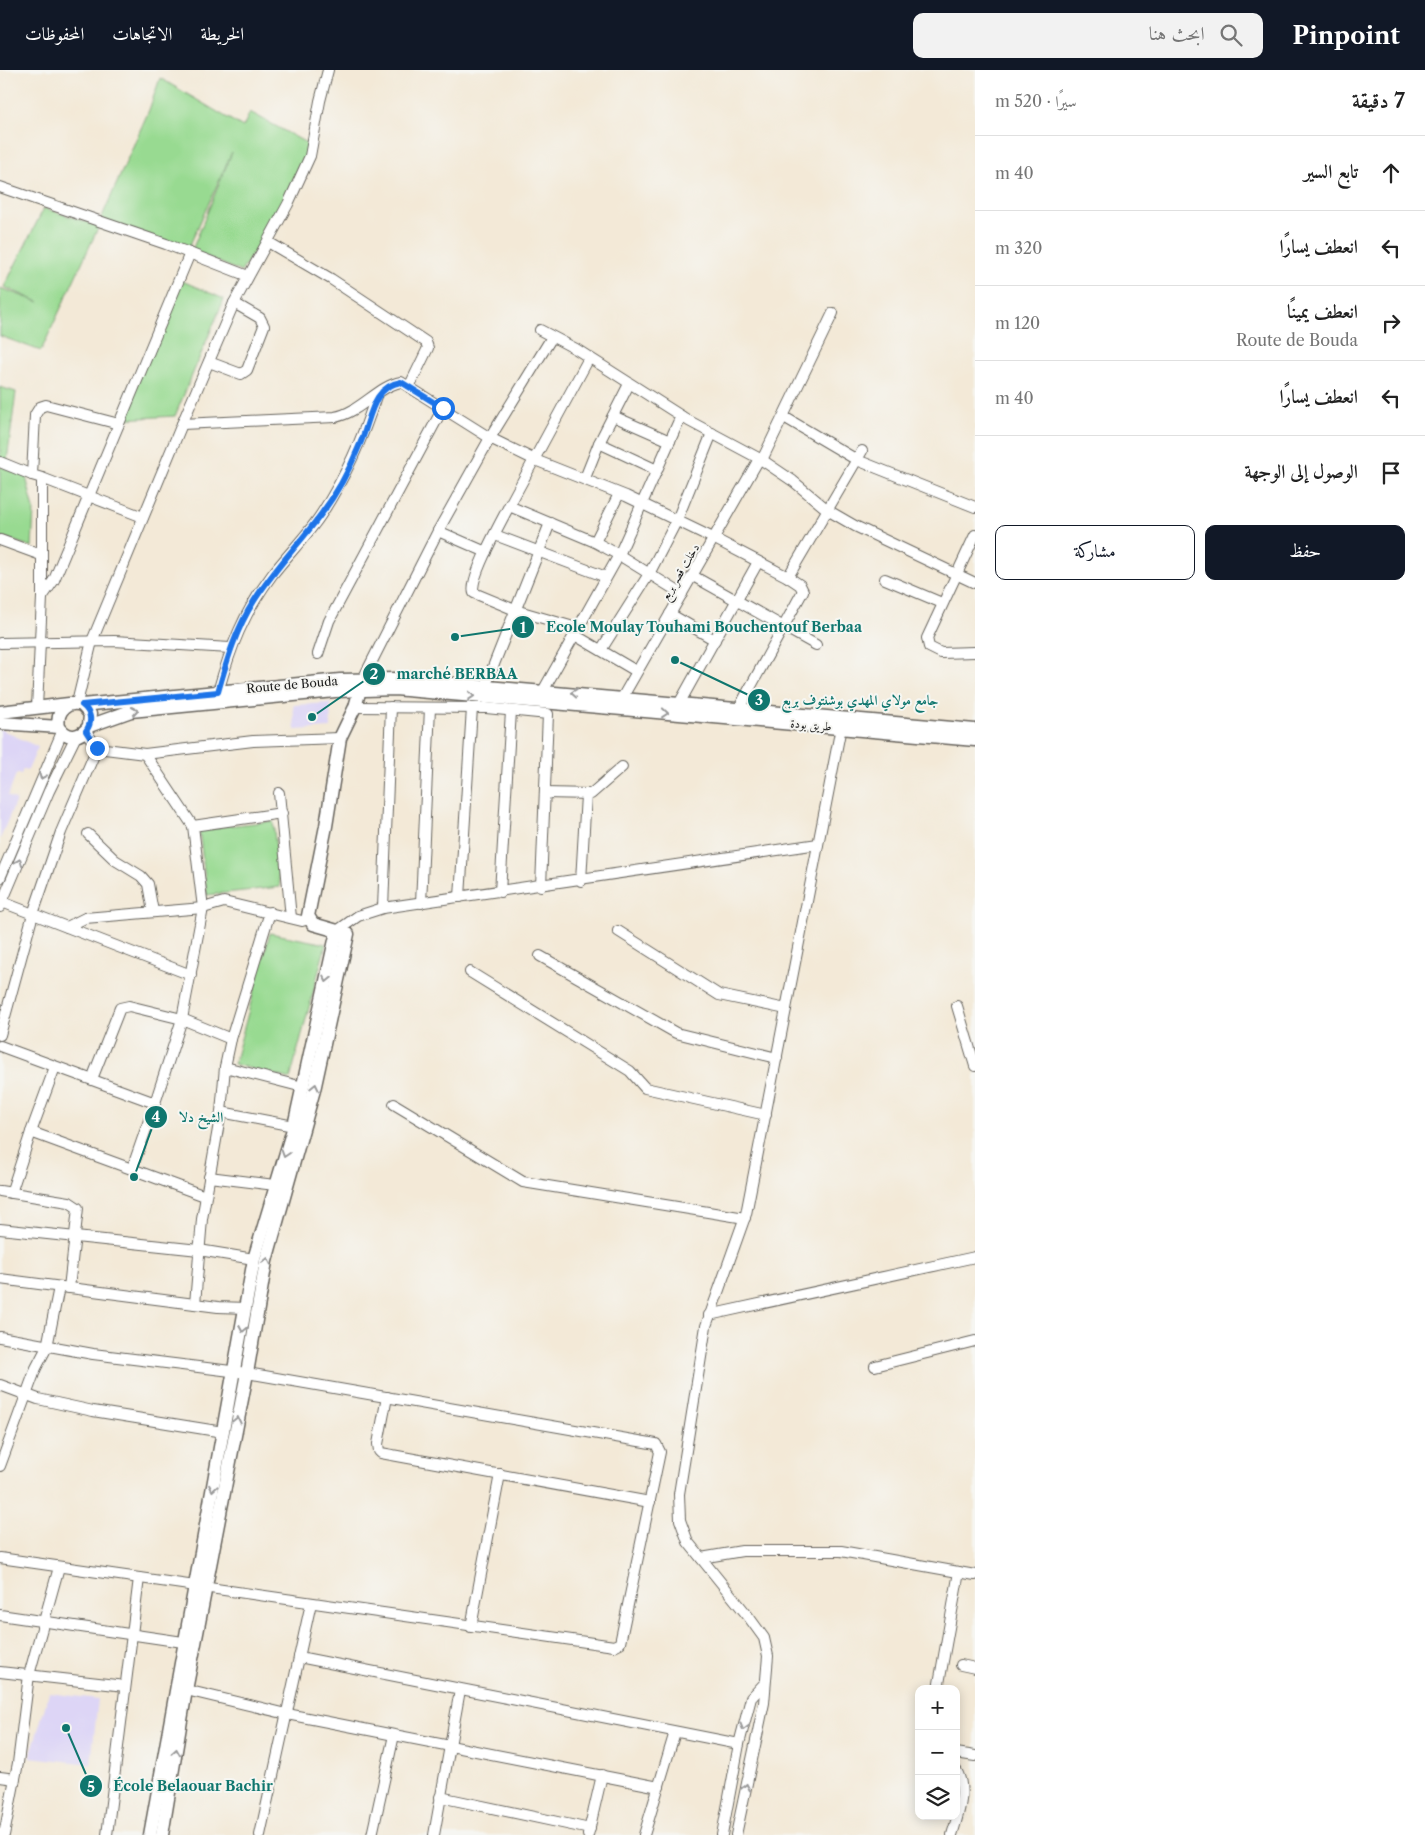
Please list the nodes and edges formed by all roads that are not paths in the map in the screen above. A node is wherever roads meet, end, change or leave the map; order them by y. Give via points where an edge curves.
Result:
1 (328, 70) edge
2 (0, 187) edge
3 (268, 242) junction
4 (190, 253) junction
5 (248, 276) junction
6 (234, 303) junction
7 (833, 313) dead end
8 (540, 330) dead end
9 (552, 337) junction
10 (589, 358) junction
11 (209, 362) junction
12 (629, 384) junction
13 (410, 385) junction
14 (376, 396) junction
15 (443, 408) junction
16 (614, 416) junction
17 (681, 416) junction
18 (784, 417) junction
19 (118, 424) junction
20 (182, 424) junction
21 (712, 433) junction
22 (490, 438) junction
23 (670, 441) junction
24 (599, 444) junction
25 (859, 456) junction
26 (761, 459) junction
27 (535, 460) junction
28 (0, 462) edge
29 (657, 470) junction
30 (37, 477) junction
31 (585, 478) junction
32 (620, 494) junction
33 (89, 495) junction
34 (642, 504) junction
35 (509, 506) junction
36 (975, 507) edge
37 (829, 511) junction
38 (143, 517) junction
39 (676, 520) junction
40 (550, 523) junction
41 (438, 531) junction
42 (494, 535) junction
43 (975, 535) edge
44 (715, 539) junction
45 (0, 540) edge
46 (594, 542) junction
47 (486, 552) junction
48 (539, 552) junction
49 (41, 555) junction
50 (619, 555) junction
51 (758, 562) junction
52 (649, 574) junction
53 (957, 574) junction
54 (692, 576) junction
55 (606, 577) junction
56 (788, 577) junction
57 (885, 579) dead end
58 (975, 583) edge
59 (682, 594) junction
60 (42, 597) junction
61 (736, 601) junction
62 (942, 603) junction
63 (515, 610) junction
64 (670, 614) junction
65 (782, 627) junction
66 (575, 631) junction
67 (715, 640) junction
68 (92, 641) junction
69 (39, 642) junction
70 (0, 643) edge
71 (816, 645) dead end
72 (230, 648) junction
73 (601, 650) junction
74 (975, 652) edge
75 (318, 654) dead end
76 (636, 671) junction
77 (362, 684) junction
78 (485, 687) junction
79 (543, 691) junction
80 (218, 692) junction
81 (680, 702) junction
82 (619, 703) junction
83 (76, 704) junction
84 (391, 707) junction
85 (37, 708) junction
86 (355, 708) junction
87 (430, 708) junction
88 (472, 708) junction
89 (739, 708) junction
90 (510, 711) junction
91 (0, 712) edge
92 (0, 723) edge
93 (841, 728) junction
94 (60, 729) junction
95 (918, 729) junction
96 (975, 730) edge
97 (84, 731) junction
98 (340, 738) junction
99 (975, 740) edge
100 (97, 748) junction
101 (145, 754) junction
102 (622, 767) dead end
103 (545, 793) junction
104 (279, 794) dead end
105 (586, 795) junction
106 (282, 813) junction
107 (193, 826) junction
108 (88, 834) dead end
109 (818, 844) junction
110 (0, 878) edge
111 (581, 881) junction
112 (540, 886) junction
113 (500, 892) junction
114 (460, 897) junction
115 (421, 903) junction
116 (1, 905) edge
117 (203, 908) junction
118 (382, 908) junction
119 (153, 912) junction
120 (270, 912) junction
121 (33, 914) junction
122 (291, 918) junction
123 (309, 919) junction
124 (67, 927) junction
125 (618, 931) dead end
126 (342, 933) junction
127 (540, 956) dead end
128 (470, 972) dead end
129 (191, 975) junction
130 (957, 1006) dead end
131 (786, 1008) junction
132 (182, 1019) junction
133 (0, 1035) edge
134 (231, 1039) junction
135 (972, 1042) edge
136 (0, 1046) edge
137 (777, 1058) junction
138 (975, 1066) edge
139 (54, 1067) junction
140 (225, 1067) junction
141 (92, 1079) junction
142 (303, 1087) junction
143 (155, 1103) junction
144 (394, 1104) dead end
145 (221, 1112) junction
146 (766, 1115) junction
147 (294, 1126) junction
148 (31, 1132) junction
149 (132, 1169) junction
150 (209, 1177) junction
151 (275, 1185) junction
152 (5, 1192) edge
153 (206, 1196) junction
154 (745, 1218) junction
155 (0, 1228) edge
156 (76, 1236) junction
157 (199, 1250) junction
158 (975, 1257) edge
159 (254, 1259) junction
160 (0, 1279) edge
161 (64, 1287) junction
162 (196, 1304) junction
163 (246, 1308) junction
164 (709, 1315) junction
165 (0, 1337) edge
166 (975, 1341) edge
167 (47, 1347) junction
168 (876, 1366) dead end
169 (241, 1373) junction
170 (0, 1385) edge
171 (26, 1395) junction
172 (387, 1397) junction
173 (223, 1432) junction
174 (0, 1466) edge
175 (500, 1474) junction
176 (650, 1502) junction
177 (0, 1558) edge
178 (701, 1558) junction
179 (59, 1567) junction
180 (958, 1572) junction
181 (975, 1575) edge
182 (139, 1578) junction
183 (201, 1586) junction
184 (311, 1603) junction
185 (0, 1615) edge
186 (43, 1621) junction
187 (471, 1627) junction
188 (132, 1635) junction
189 (184, 1642) junction
190 (299, 1657) junction
191 (961, 1665) dead end
192 (975, 1668) edge
193 (0, 1672) edge
194 (29, 1675) junction
195 (764, 1684) junction
196 (939, 1685) edge
197 (125, 1686) junction
198 (186, 1690) junction
199 (460, 1690) junction
200 (287, 1714) junction
201 (675, 1732) junction
202 (394, 1735) junction
203 (739, 1744) junction
204 (450, 1745) junction
205 (960, 1754) edge
206 (975, 1756) edge
207 (602, 1775) junction
208 (959, 1775) edge
209 (0, 1777) edge
210 (15, 1779) junction
211 (659, 1787) junction
212 (440, 1798) junction
213 (589, 1832) edge
214 (952, 1834) edge
215 (4, 1835) edge
216 (107, 1835) edge
217 (150, 1835) edge
218 (162, 1835) edge
219 (260, 1835) edge
220 (372, 1835) edge
221 (434, 1835) edge
222 (644, 1835) edge
223 (722, 1835) edge
224 (736, 1835) edge
225 (964, 1835) edge

1 - 3 street via 310,156
2 - 4 street
3 - 5 street
3 - 13 street via 426,342 428,348
4 - 5 street
4 - 19 street
5 - 6 street
6 - 11 street
6 - 11 street via 260,318 264,326 247,370 240,374
7 - 18 street, دخلت قصر بربع
8 - 9 street
9 - 10 street
9 - 22 street
10 - 12 street
10 - 27 street
11 - 20 street
12 - 16 street
12 - 17 street
13 - 14 street via 398,382
13 - 15 street
14 - 20 street via 353,411 335,417
14 - 72 street via 361,443 342,482 321,515 272,574
15 - 22 street
15 - 75 street via 329,621
16 - 23 street
16 - 24 street
17 - 21 street
17 - 23 street
18 - 25 street
18 - 26 street, دخلت قصر بربع
19 - 30 street via 71,410 42,406 36,410 33,420
19 - 33 street
20 - 38 street
21 - 26 street
21 - 39 street
22 - 27 street
22 - 41 street
23 - 29 street
24 - 29 street
24 - 31 street
25 - 36 street
25 - 37 street
26 - 37 street
26 - 44 street, دخلت قصر بربع
27 - 31 street
27 - 35 street
28 - 30 street
29 - 34 street
30 - 33 street
30 - 49 street
31 - 32 street
32 - 34 street
32 - 46 street
33 - 38 street
33 - 60 street via 54,580
34 - 39 street
34 - 50 street
35 - 40 street
35 - 42 street
37 - 53 street via 905,552
37 - 56 street
38 - 68 street
39 - 44 street
39 - 52 street
40 - 46 street
40 - 48 street
41 - 47 street
41 - 77 street
42 - 47 street
42 - 48 street
43 - 53 street
44 - 51 street
44 - 54 street, دخلت قصر بربع
45 - 49 street
46 - 50 street
47 - 63 street via 472,589 476,594
48 - 55 street
48 - 63 street
49 - 60 street
50 - 52 street
50 - 55 street
51 - 56 street
51 - 61 street
52 - 59 street
52 - 73 street
53 - 58 street
53 - 62 street
54 - 59 street, دخلت قصر بربع
54 - 61 street
55 - 66 street
56 - 65 street via 803,591
57 - 62 street
59 - 64 street, دخلت قصر بربع
60 - 69 street
61 - 65 street
61 - 67 street
62 - 74 street via 927,643 941,653
63 - 66 street
63 - 78 street
64 - 67 street
64 - 76 street, دخلت قصر بربع
65 - 71 street
65 - 89 street
66 - 73 street
66 - 79 street
67 - 81 street
68 - 69 street
68 - 72 street
68 - 83 street
69 - 70 street
69 - 85 street
72 - 80 street
73 - 76 street
76 - 82 street, دخلت قصر بربع
77 - 78 main road, Route de Bouda via 396,679
77 - 80 main road, Route de Bouda
77 -> 82 main road, Route de Bouda via 395,689
77 - 86 main road
97 -> 77 main road, Route de Bouda via 131,711
78 - 79 main road, Route de Bouda
82 -> 79 main road, Route de Bouda
80 - 83 main road, Route de Bouda
81 - 82 main road, طريق بودة
81 - 89 main road, طريق بودة
82 -> 93 main road, طريق بودة
83 - 85 main road, Route de Bouda
83 - 94 main road via 65,706 59,713
83 - 97 main road via 90,714
84 - 86 street
84 - 87 street
84 - 118 street
85 - 91 main road, Route de Bouda
86 - 98 main road
87 - 88 street
87 - 115 street
88 - 90 street
88 - 114 street
89 - 95 main road, طريق بودة
90 - 103 street via 549,715
90 - 113 street
92 - 94 main road
93 - 95 main road, طريق بودة
93 - 109 street
94 - 97 main road
94 -> 110 street
95 - 96 main road, طريق بودة
95 - 99 main road, طريق بودة
97 - 100 street
116 -> 97 street via 49,791
98 - 101 street via 252,741
98 - 123 main road
100 - 101 street
100 - 121 street via 60,832
101 - 107 street
102 - 105 street via 594,792
103 - 105 street
103 - 112 street
104 - 106 street
105 - 111 street
106 - 107 street
106 - 122 street
107 - 117 street
108 - 119 street via 115,860 148,884
109 - 111 street
109 - 131 street
111 - 112 street
112 - 113 street
113 - 114 street
114 - 115 street
115 - 118 street
116 - 121 street
117 - 119 street
117 - 120 street via 224,902
117 - 129 street
118 - 126 street via 347,922
119 - 124 street via 85,918
120 - 122 street
120 - 134 street
121 - 124 street
121 - 133 street
122 - 123 street
123 - 126 main road via 313,924
124 - 129 street
125 - 131 street via 719,995
126 -> 142 main road
169 -> 126 main road via 266,1262 314,1090
127 - 137 street via 676,1033
128 - 146 street via 630,1070 645,1088
129 - 132 street
130 - 135 street
131 - 137 street
132 - 134 street
132 - 141 street via 122,1006
132 - 143 street
134 - 140 street
135 - 138 street
136 - 139 street
137 - 146 street
139 - 141 street
139 - 148 street
140 - 142 street
140 - 145 street
141 - 143 street
142 - 147 main road
143 - 149 street
144 - 154 street via 523,1182
145 - 147 street
145 - 150 street
146 - 154 street
147 -> 151 main road
148 - 149 street
148 - 152 street
149 - 153 street
150 - 151 street
150 - 153 street
151 - 159 main road
152 - 156 street via 76,1205 79,1213
153 - 157 street
154 - 164 street
155 - 156 street
156 - 157 street
156 - 161 street
157 - 159 street
157 - 162 street
158 - 164 street
159 - 163 main road
160 - 161 street
161 - 162 street
161 - 167 street
162 - 163 street
163 -> 169 main road
164 - 178 street via 679,1494 680,1520 688,1542
165 - 167 street
166 - 168 street
167 - 169 street
167 - 171 street
169 - 172 street
169 - 173 main road
183 -> 169 main road
170 - 171 street
171 - 173 street via 93,1412
171 - 174 street
172 - 175 street via 379,1451
172 - 176 street via 656,1444 660,1452
173 -> 183 main road
175 - 176 street
175 - 187 street
176 - 187 street via 619,1644 600,1645
177 - 179 street
178 - 180 street via 742,1551 841,1551
178 - 195 street via 764,1638 768,1656
179 - 182 street
179 - 186 street
180 - 181 street
180 - 196 street
182 - 183 street
182 - 188 street
183 - 184 street
183 - 189 main road
183 - 198 main road
184 - 187 street
184 - 190 street
185 - 186 street
186 - 188 street
186 - 194 street
188 - 189 street
188 - 197 street
189 - 217 main road
190 - 199 street
190 - 200 street
191 - 192 street
193 - 194 street
194 - 197 street
194 - 210 street
195 -> 203 street via 752,1698
224 -> 195 street via 764,1703
197 - 216 street
198 - 200 street
218 -> 198 main road
199 - 201 street
199 - 204 street
200 - 202 street
200 - 219 street
201 - 203 street
201 - 211 street
202 - 204 street
202 - 220 street
203 - 223 street
204 - 207 street
204 - 212 street
205 - 206 street
207 - 211 street
207 - 213 street
208 - 214 street via 962,1794
209 - 210 street
210 - 215 street
211 - 222 street
212 - 213 street
212 - 221 street
214 - 225 street

